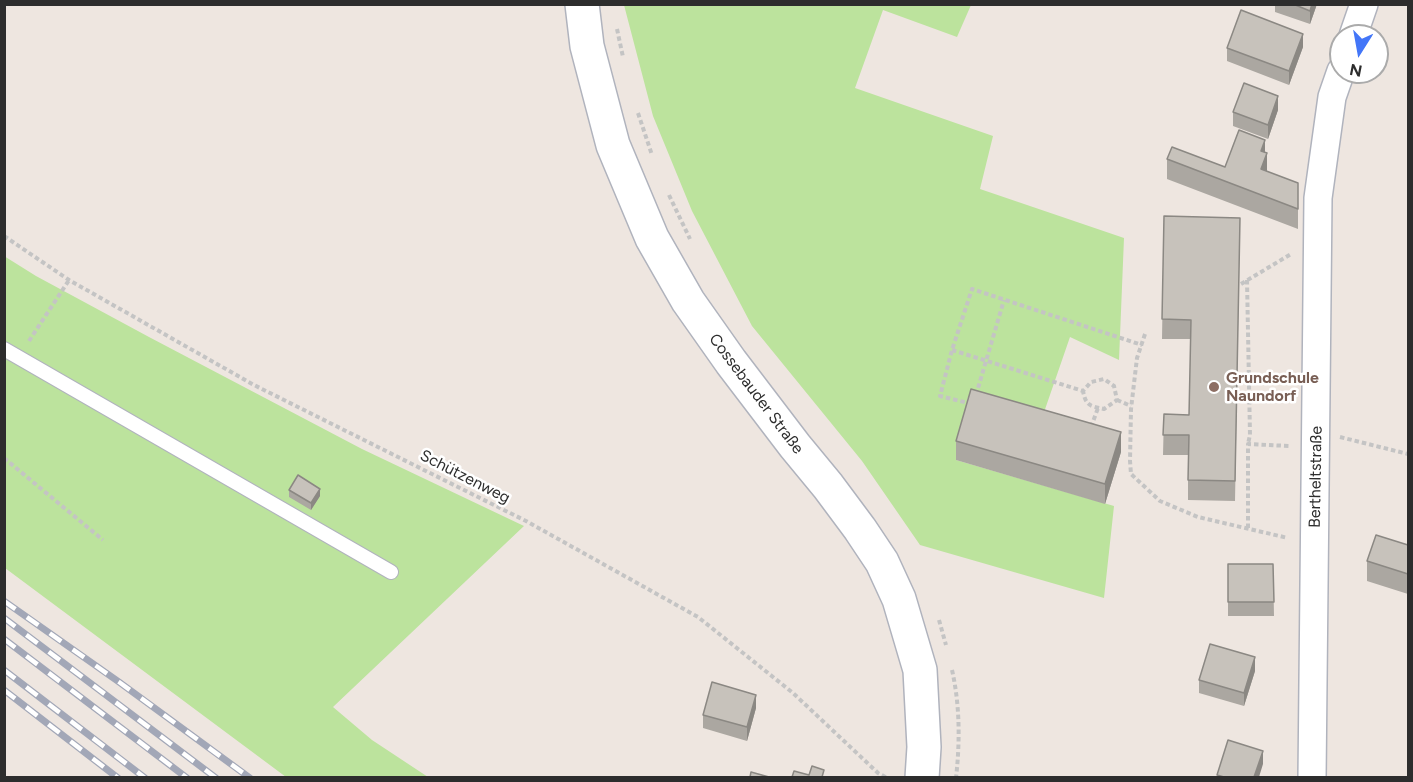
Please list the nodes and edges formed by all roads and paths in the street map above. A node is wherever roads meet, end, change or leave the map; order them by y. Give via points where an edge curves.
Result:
1 (582, 4) edge
2 (1364, 4) edge
3 (1357, 24) edge
4 (617, 28) dead end
5 (624, 61) dead end
6 (1336, 84) edge
7 (635, 104) dead end
8 (653, 159) dead end
9 (667, 190) dead end
10 (4, 236) edge
11 (690, 241) dead end
12 (1318, 253) junction
13 (69, 280) junction
14 (1247, 280) junction
15 (1241, 284) edge
16 (1004, 300) junction
17 (1145, 334) dead end
18 (1142, 345) junction
19 (4, 349) edge
20 (952, 350) junction
21 (18, 357) junction
22 (986, 361) junction
23 (1083, 391) junction
24 (1117, 400) junction
25 (1131, 405) junction
26 (1098, 408) junction
27 (1088, 434) edge
28 (1316, 439) junction
29 (1248, 444) junction
30 (1408, 454) edge
31 (4, 458) edge
32 (1248, 528) junction
33 (103, 540) dead end
34 (1315, 544) junction
35 (392, 572) dead end
36 (936, 613) dead end
37 (946, 645) dead end
38 (951, 667) dead end
39 (887, 777) edge
40 (922, 777) edge
41 (956, 777) edge
42 (1312, 777) edge

1 - 40 street, Cossebauder Straße via 587,46 613,145 652,238 719,345 860,529 882,562 899,599 920,669
2 - 3 street
4 - 5 path
6 - 12 street, Bertheltstraße via 1318,198
7 - 8 path
9 - 11 path
10 - 13 path, Schützenweg
12 - 14 path via 1297,250
12 - 28 street, Bertheltstraße
13 - 21 path
13 - 39 path, Schützenweg via 254,385 526,520 698,617 793,693 878,773
14 - 15 path
14 - 29 path
16 - 18 path
16 - 20 path via 972,289
16 - 22 path
17 - 18 path
18 - 25 path
19 - 21 lane
20 - 22 path
20 - 22 path via 940,396 973,405
21 - 35 lane
22 - 23 path
23 - 24 path via 1091,382 1104,379 1114,386
23 - 26 path via 1085,401
24 - 25 path
24 - 26 path via 1104,409
25 - 32 path via 1131,474 1160,501 1198,517
26 - 27 path
28 - 29 path
28 - 30 path
28 - 34 street, Bertheltstraße
29 - 32 path
31 - 33 path
32 - 34 path
34 - 42 street, Bertheltstraße
36 - 37 path
38 - 41 path via 957,689 960,747

